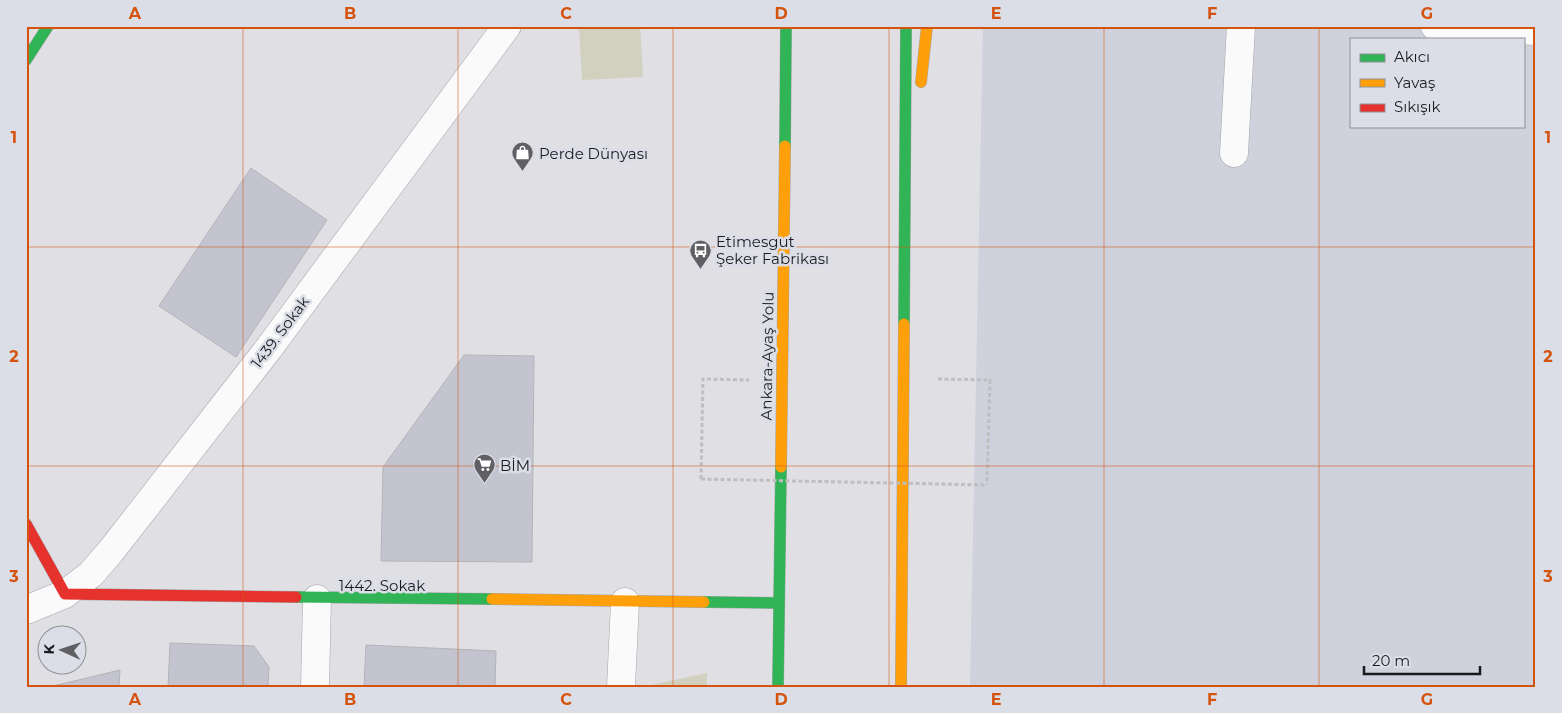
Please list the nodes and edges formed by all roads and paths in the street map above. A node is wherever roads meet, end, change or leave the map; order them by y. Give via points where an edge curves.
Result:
1 (48, 26) edge
2 (507, 26) edge
3 (786, 26) edge
4 (906, 26) edge
5 (927, 26) edge
6 (1241, 26) edge
7 (1435, 26) edge
8 (1536, 30) edge
9 (26, 60) edge
10 (1234, 152) dead end
11 (904, 223) junction
12 (903, 378) junction
13 (782, 381) junction
14 (26, 524) edge
15 (65, 594) junction
16 (317, 599) junction
17 (625, 602) junction
18 (779, 603) junction
19 (26, 610) edge
20 (315, 687) edge
21 (621, 687) edge
22 (778, 687) edge
23 (901, 687) edge

1 - 9 main road
2 - 15 street, 1439. Sokak via 269,348 111,551
3 - 13 main road, Ankara-Ayaş Yolu
4 - 11 main road
5 - 11 main road
6 - 10 street
7 - 8 street
11 - 12 main road
12 - 13 path, bridge via 990,380 987,485 701,479 703,380
12 - 23 main road
13 - 18 main road, Ankara-Ayaş Yolu
14 - 15 main road
15 - 16 main road, 1442. Sokak
15 - 19 street, 1439. Sokak
16 - 17 main road, 1442. Sokak
16 - 20 street
17 - 18 main road, 1442. Sokak
17 - 21 street
18 - 22 main road, Ankara-Ayaş Yolu

